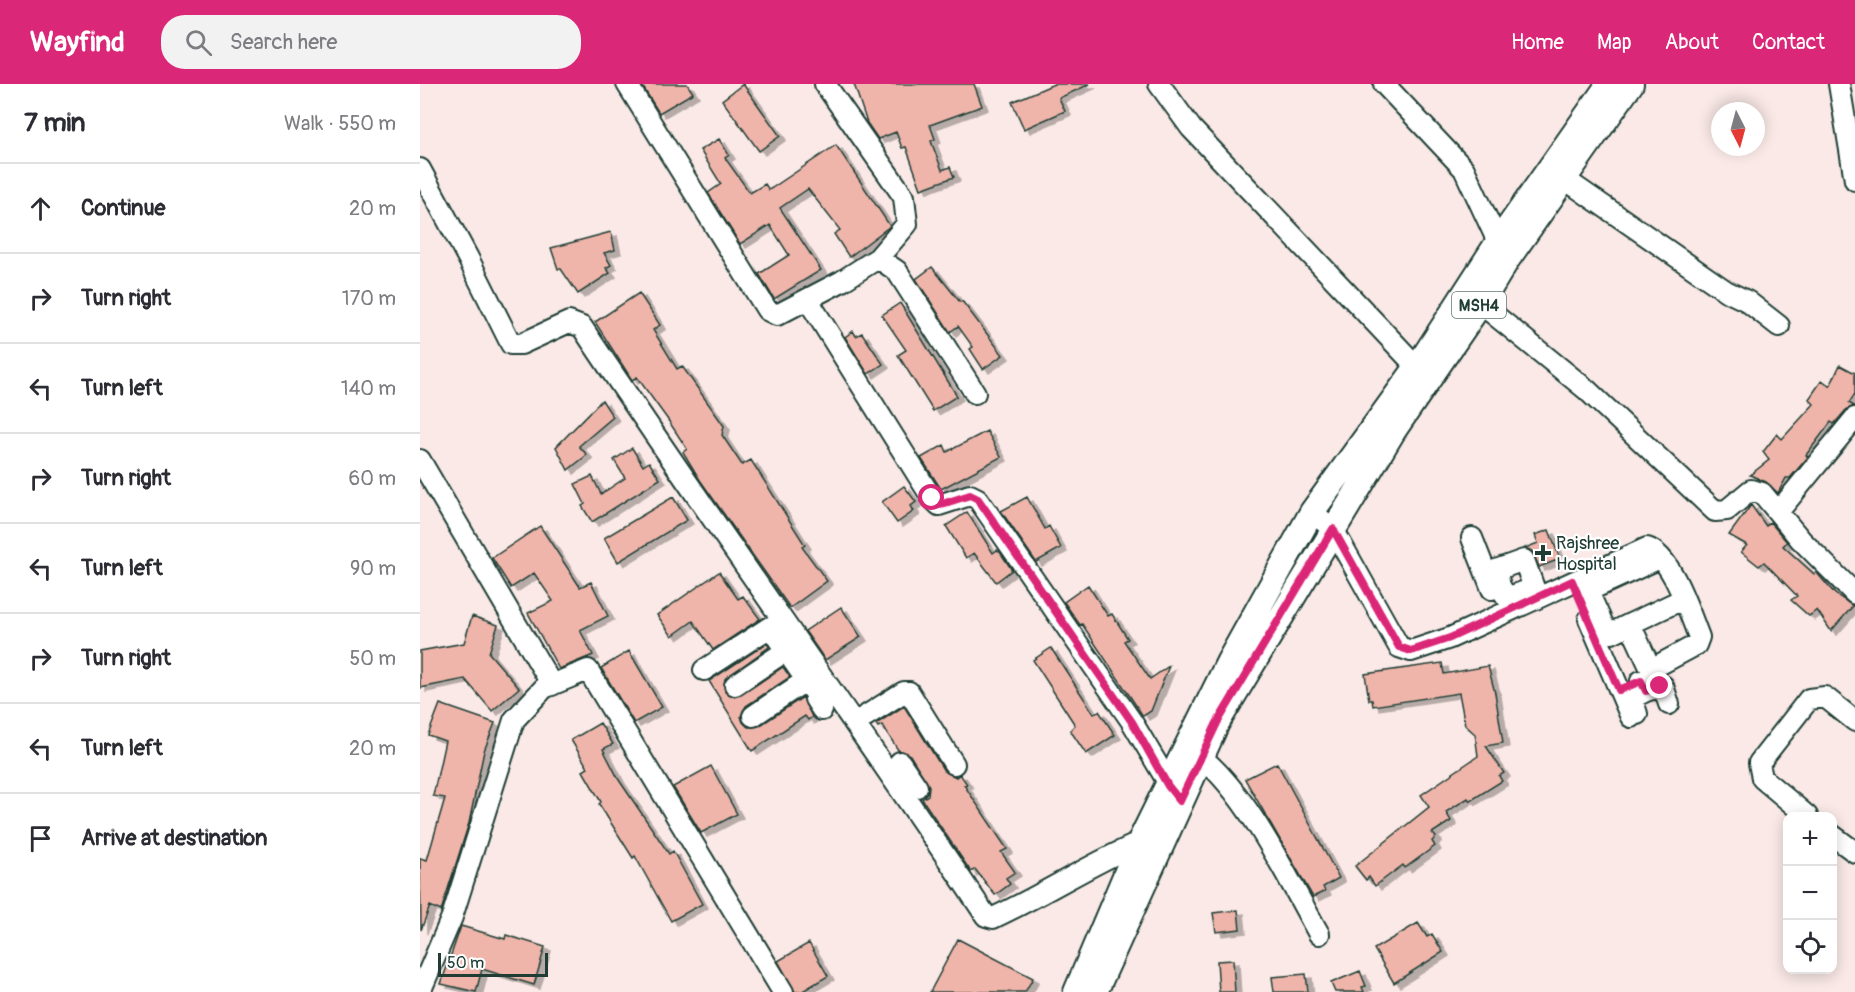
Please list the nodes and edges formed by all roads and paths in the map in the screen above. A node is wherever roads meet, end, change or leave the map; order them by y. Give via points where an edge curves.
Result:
1 (627, 84) edge
2 (825, 84) edge
3 (1159, 84) edge
4 (1384, 84) edge
5 (1609, 84) edge
6 (1631, 84) edge
7 (1839, 84) edge
8 (420, 169) edge
9 (1566, 180) junction
10 (1855, 180) edge
11 (1498, 253) junction
12 (878, 258) junction
13 (1474, 297) junction
14 (808, 300) junction
15 (1779, 326) dead end
16 (1417, 367) junction
17 (975, 393) dead end
18 (1855, 418) edge
19 (420, 460) edge
20 (1312, 512) junction
21 (1778, 512) junction
22 (1333, 529) junction
23 (1472, 538) dead end
24 (1660, 558) junction
25 (1572, 581) junction
26 (1496, 588) junction
27 (1535, 592) junction
28 (1855, 594) edge
29 (1683, 599) junction
30 (1502, 613) junction
31 (1630, 624) junction
32 (792, 647) junction
33 (704, 670) dead end
34 (813, 676) junction
35 (1647, 682) junction
36 (552, 685) junction
37 (735, 685) dead end
38 (1619, 690) junction
39 (1669, 704) dead end
40 (822, 710) dead end
41 (753, 716) dead end
42 (862, 719) junction
43 (1855, 721) edge
44 (1201, 757) junction
45 (888, 758) junction
46 (954, 764) dead end
47 (917, 787) dead end
48 (1174, 794) junction
49 (1802, 812) edge
50 (1837, 838) edge
51 (1139, 843) junction
52 (1855, 852) edge
53 (1319, 934) dead end
54 (420, 992) edge
55 (783, 992) edge
56 (1076, 992) edge
57 (1095, 992) edge

1 - 14 street via 767,310 777,315
2 - 12 street via 904,197 907,224
3 - 16 street via 1191,128
4 - 11 street via 1464,169
5 - 11 main road, MSH4
6 - 9 main road, MSH4
7 - 10 street
8 - 32 street via 511,344 521,344 569,322 582,327
9 - 11 main road, MSH4
9 - 15 street
11 - 13 main road, MSH4
12 - 14 street
12 - 17 street via 897,271
13 - 16 main road, MSH4
13 - 21 street via 1587,390 1715,511 1727,510 1751,490 1762,493
13 - 22 main road, MSH4
14 - 48 street via 932,498 939,505 970,495 978,499 1132,722
16 - 20 main road, MSH4
18 - 21 street
19 - 36 street
20 - 22 street
20 - 48 main road, MSH4 via 1229,661
21 - 28 street
22 - 30 street via 1399,647 1411,651 1450,638
22 - 44 main road, MSH4 via 1217,723
23 - 26 street
24 - 25 street via 1647,548
24 - 29 street via 1672,573
24 - 31 street via 1590,590 1606,631 1612,633
25 - 27 street
25 - 38 street
26 - 27 street via 1508,598
26 - 27 street via 1496,570 1524,560
26 - 30 street
27 - 30 street
29 - 31 street
29 - 31 street via 1699,638 1696,645 1655,667 1649,664
32 - 33 street via 766,627
32 - 34 street
32 - 37 street
34 - 40 street
34 - 41 street
34 - 42 street
35 - 38 street
35 - 38 street via 1632,698 1634,716
35 - 39 street via 1663,686
36 - 54 street via 544,688 514,720 452,916
36 - 55 street via 588,670
42 - 45 street
42 - 46 street via 909,692
43 - 49 street via 1825,697 1809,699 1759,763 1762,778
44 - 48 main road, MSH4
44 - 53 street via 1217,770 1261,832
45 - 47 street
45 - 51 street via 986,916 993,918 1042,896 1094,863
48 - 51 main road, MSH4
48 - 57 main road, MSH4
50 - 52 street
51 - 56 main road, MSH4

